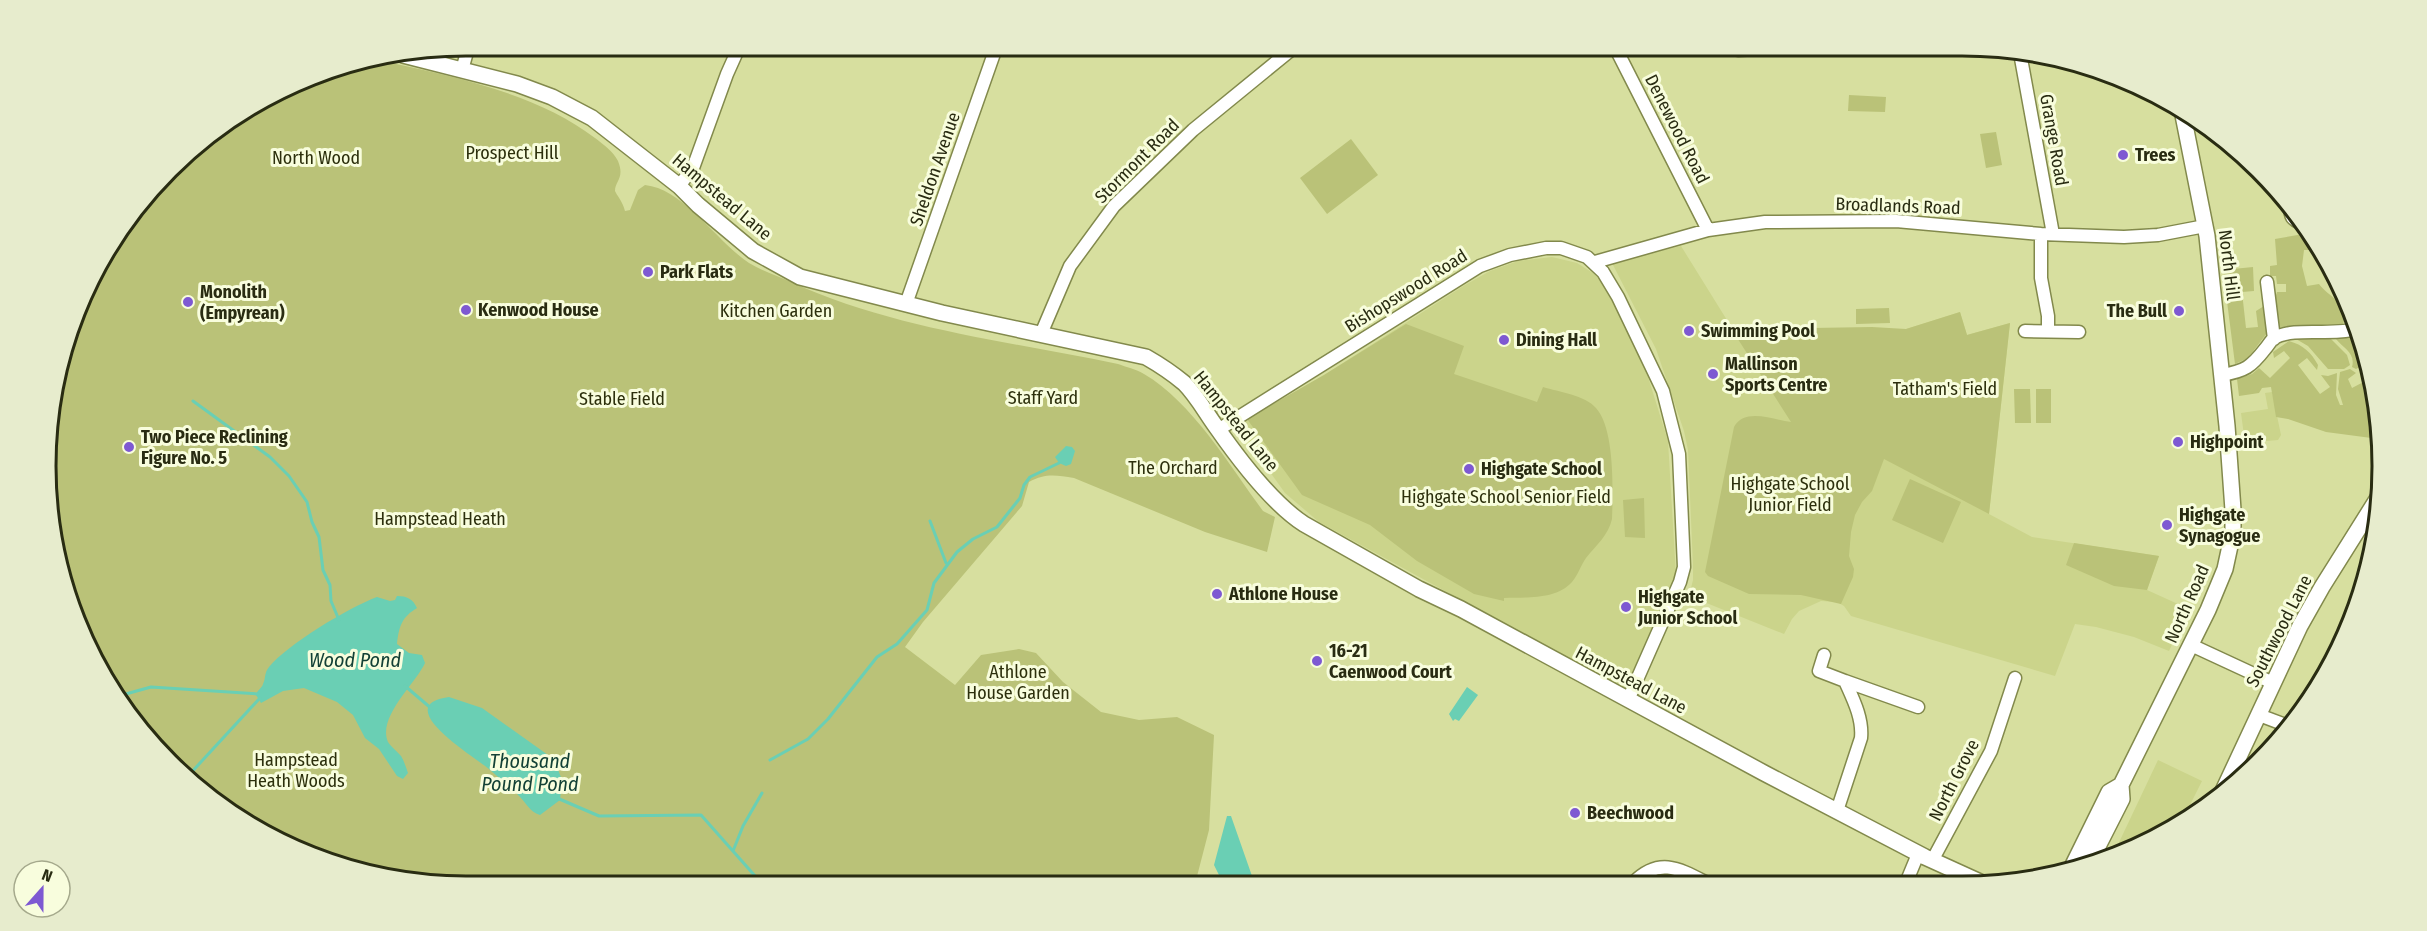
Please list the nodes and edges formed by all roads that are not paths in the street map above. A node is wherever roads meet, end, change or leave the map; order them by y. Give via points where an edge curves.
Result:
1 (466, 56) edge
2 (735, 56) edge
3 (992, 56) edge
4 (1284, 56) edge
5 (1620, 56) edge
6 (417, 58) edge
7 (2021, 60) edge
8 (462, 70) junction
9 (2184, 122) edge
10 (679, 186) junction
11 (2205, 226) junction
12 (1708, 230) junction
13 (2047, 234) junction
14 (1595, 262) junction
15 (2267, 282) dead end
16 (906, 304) junction
17 (2349, 330) edge
18 (2048, 331) junction
19 (2025, 332) dead end
20 (2079, 332) dead end
21 (1041, 334) junction
22 (2274, 339) junction
23 (2222, 375) junction
24 (2227, 426) joint
25 (1218, 430) junction
26 (2369, 512) edge
27 (2191, 645) junction
28 (1824, 655) dead end
29 (2015, 678) dead end
30 (1845, 681) junction
31 (2273, 683) junction
32 (1628, 700) junction
33 (1918, 707) dead end
34 (2259, 715) junction
35 (2280, 723) edge
36 (2230, 775) edge
37 (2121, 785) junction
38 (1837, 811) junction
39 (2094, 853) edge
40 (1918, 854) junction
41 (2076, 860) edge
42 (1932, 861) junction
43 (1642, 875) edge
44 (1692, 875) edge
45 (1909, 875) edge
46 (1964, 875) edge

1 - 8 street
2 - 10 street via 693,168
3 - 16 street, Sheldon Avenue
4 - 21 street, Stormont Road via 1193,130 1114,206 1071,266
5 - 12 street, Denewood Road
6 - 8 main road, Hampstead Lane
7 - 13 street, Grange Road
8 - 10 main road, Hampstead Lane via 544,94 592,118
9 - 11 main road, North Hill
10 - 16 main road, Hampstead Lane via 753,251 800,277
11 - 13 street, Broadlands Road via 2124,237
11 - 23 main road, North Hill
12 - 13 street, Broadlands Road via 1765,222 1863,220
12 - 14 street, Broadlands Road
13 - 18 street, Grange Road via 2041,278
14 - 25 street, Bishopswood Road via 1562,248 1546,248 1480,266
14 - 32 street via 1618,297 1654,370 1675,433 1681,468 1683,573
15 - 22 street
16 - 21 main road, Hampstead Lane
17 - 22 street via 2300,333
18 - 19 street
18 - 20 street
21 - 25 main road, Hampstead Lane via 1146,357 1185,384
22 - 23 street via 2251,366
23 - 24 main road, North Hill
24 - 27 main road, North Road via 2232,532 2225,569
25 - 32 main road, Hampstead Lane via 1290,515
26 - 31 main road, Southwood Lane via 2322,586
27 - 31 street
27 - 37 main road, North Road
28 - 30 street via 1819,671
29 - 42 street, North Grove via 1991,751
30 - 33 street
30 - 38 street via 1862,730
31 - 34 main road, Southwood Lane
32 - 38 main road, Hampstead Lane
34 - 35 street
34 - 36 main road, Southwood Lane
37 - 39 main road, North Road via 2122,799
37 - 41 main road, North Road via 2109,792
38 - 40 main road, Hampstead Lane
40 - 42 main road, Hampstead Lane
40 - 45 street
42 - 46 main road, Hampstead Lane
43 - 44 street via 1667,867

